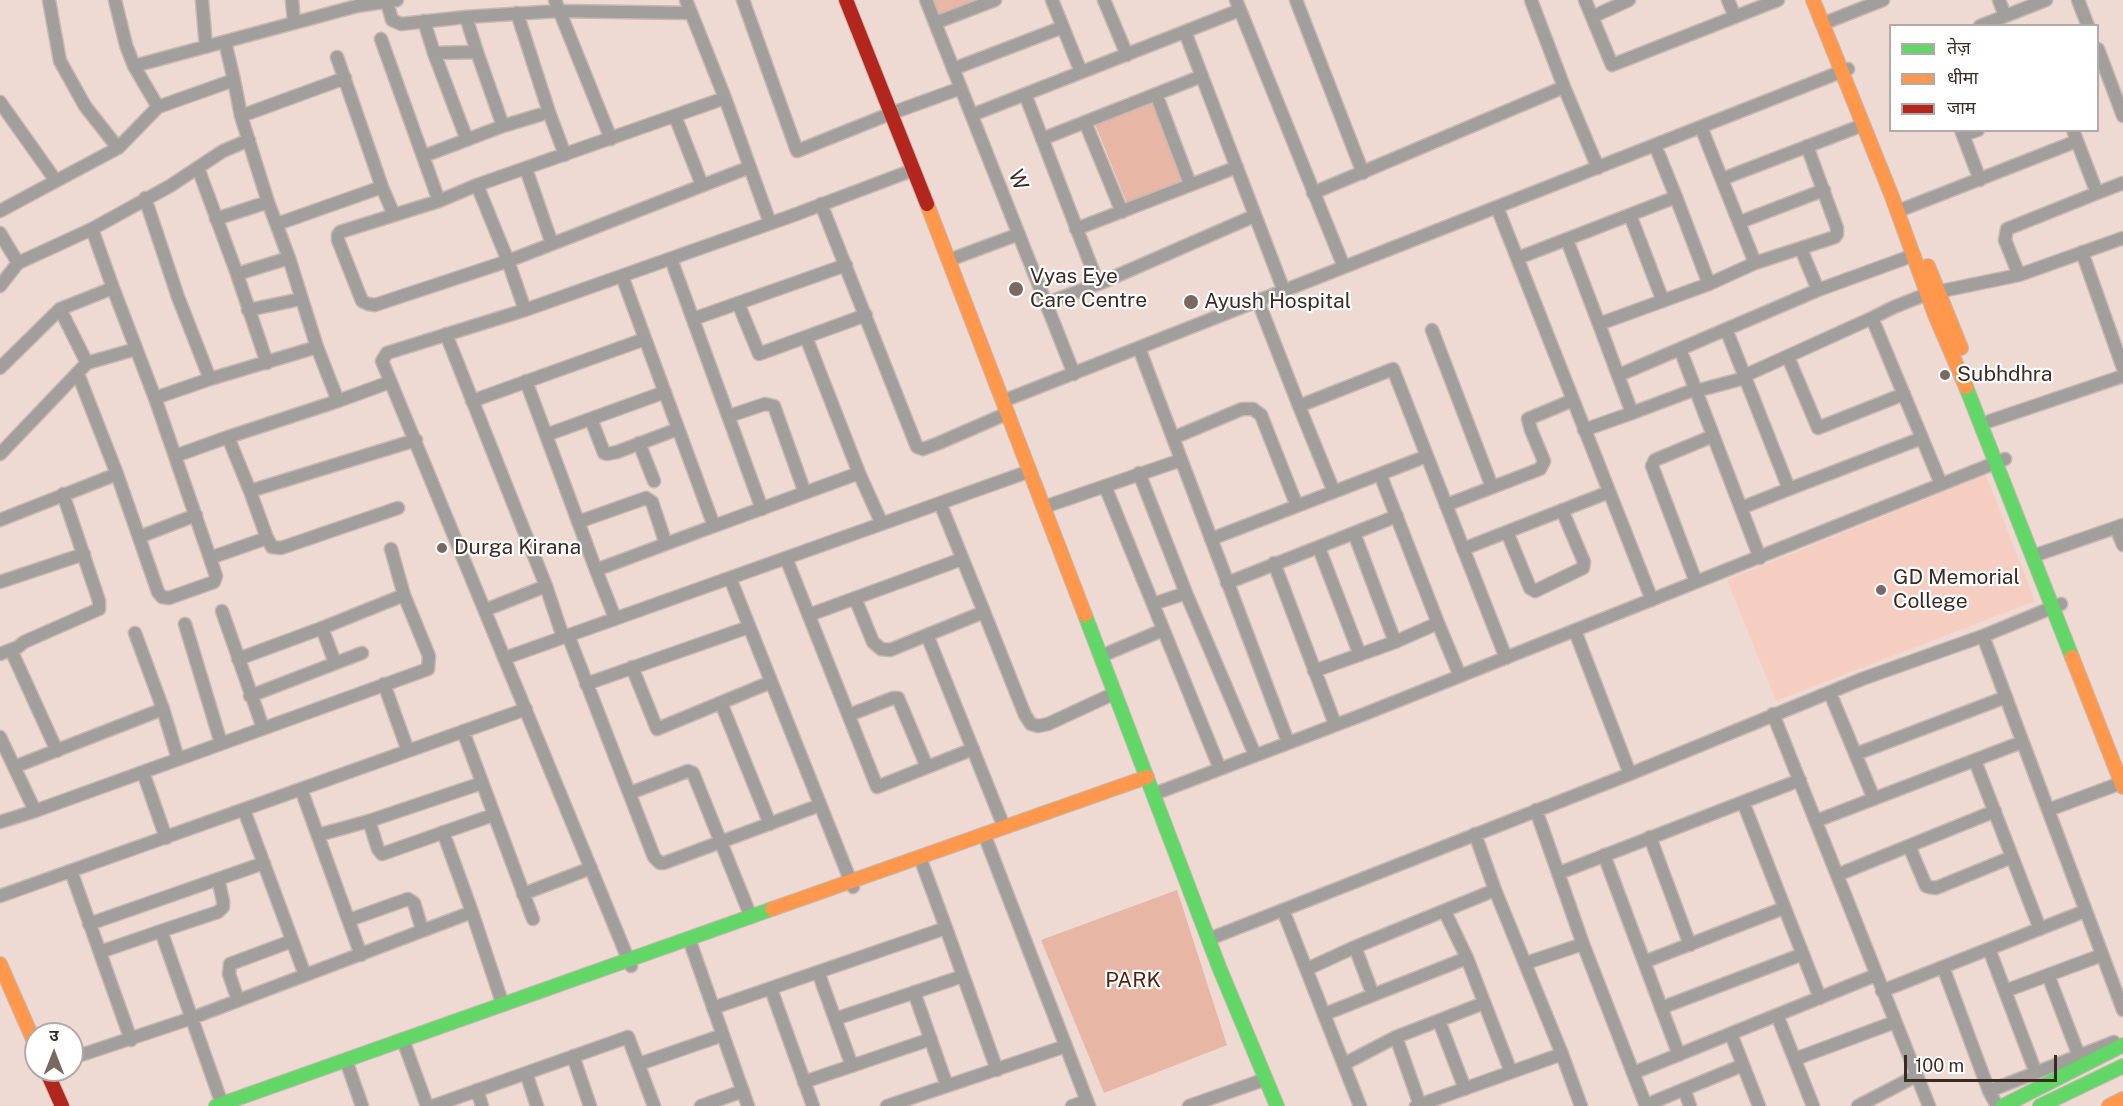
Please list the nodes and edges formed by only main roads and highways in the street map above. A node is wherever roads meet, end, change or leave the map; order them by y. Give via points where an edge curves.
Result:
1 (846, 0) edge
2 (1813, 0) edge
3 (1823, 0) edge
4 (1826, 22) junction
5 (1845, 70) junction
6 (1902, 210) junction
7 (1933, 293) junction
8 (2000, 460) junction
9 (2057, 606) junction
10 (2123, 762) edge
11 (1150, 784) junction
12 (2122, 785) edge
13 (985, 837) junction
14 (852, 885) junction
15 (690, 942) junction
16 (631, 963) junction
17 (0, 964) edge
18 (25, 1022) edge
19 (405, 1043) junction
20 (2123, 1045) edge
21 (2123, 1066) edge
22 (51, 1082) edge
23 (2123, 1099) edge
24 (225, 1105) edge
25 (62, 1106) edge
26 (1277, 1106) edge
27 (2003, 1106) edge
28 (2040, 1106) edge
29 (2109, 1106) edge

1 - 11 main road
2 - 4 main road
3 - 4 main road
4 - 5 main road
5 - 6 main road
5 - 6 main road via 1863,125
6 - 7 main road
6 - 7 main road via 1914,255
7 - 8 main road
7 - 8 main road via 1990,421
8 - 9 main road
9 - 10 main road
9 - 12 main road
11 - 13 main road
11 - 13 main road via 1004,827
11 - 26 main road
13 - 14 main road
13 - 14 main road via 922,863
14 - 15 main road
14 - 15 main road via 751,917
15 - 16 main road
16 - 19 main road
16 - 19 main road via 503,1005
17 - 18 main road
19 - 24 main road
19 - 24 main road via 348,1066
20 - 27 main road
21 - 28 main road
22 - 25 main road
23 - 29 main road

